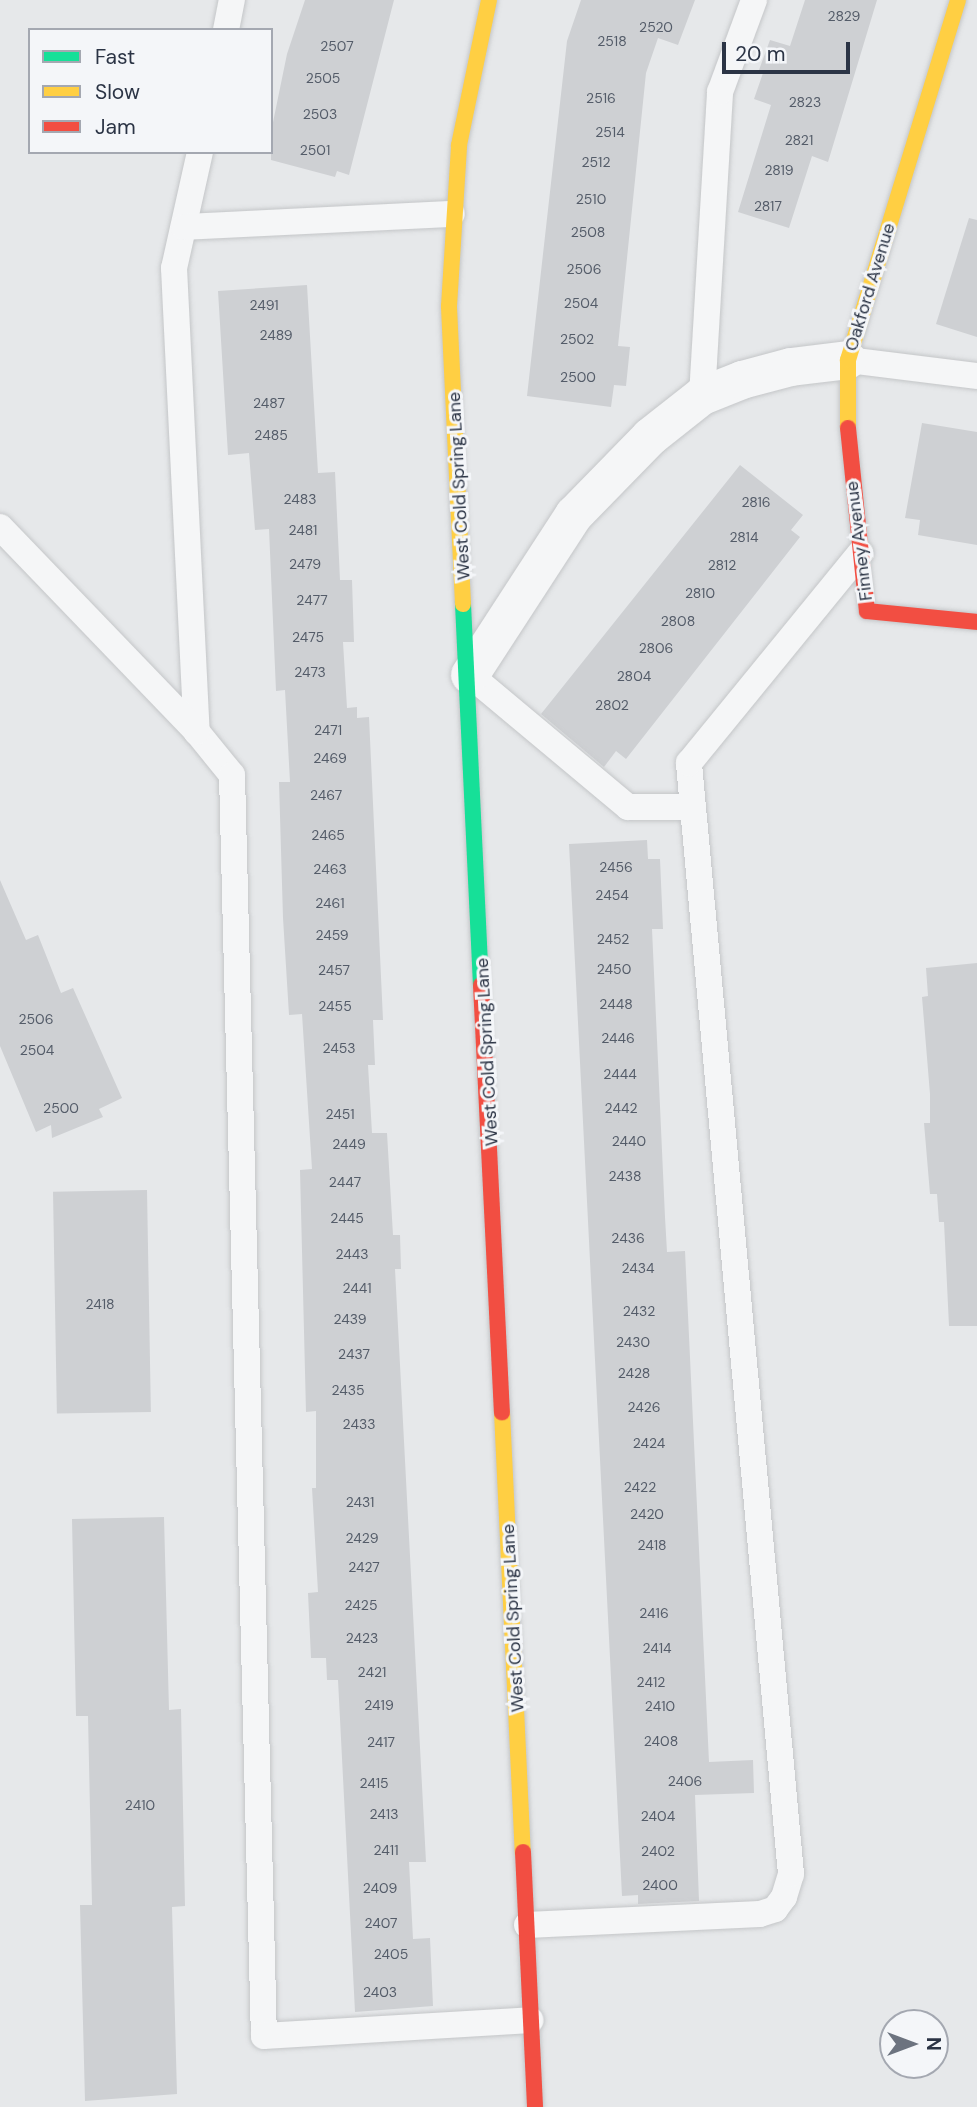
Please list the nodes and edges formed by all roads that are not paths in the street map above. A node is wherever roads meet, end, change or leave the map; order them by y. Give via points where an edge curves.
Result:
1 (232, 0) edge
2 (489, 0) edge
3 (754, 0) edge
4 (958, 0) edge
5 (226, 28) edge
6 (200, 154) edge
7 (452, 214) junction
8 (184, 226) junction
9 (848, 360) junction
10 (977, 376) edge
11 (702, 396) junction
12 (0, 527) edge
13 (860, 552) junction
14 (977, 622) edge
15 (470, 675) junction
16 (197, 732) junction
17 (690, 807) junction
18 (527, 1925) junction
19 (531, 2020) junction
20 (536, 2107) edge

1 - 5 lane
2 - 7 main road, West Cold Spring Lane via 459,145
3 - 11 lane via 718,105
4 - 9 main road, Oakford Avenue
6 - 8 lane
7 - 8 lane
7 - 15 main road, West Cold Spring Lane via 449,306
8 - 16 lane via 174,268
9 - 10 lane
9 - 11 street, Oakford Avenue via 791,367
9 - 13 main road, Finney Avenue via 847,421
11 - 15 street, Oakford Avenue via 615,469 574,515
12 - 16 lane
13 - 14 main road, Finney Avenue via 867,611
13 - 17 lane via 689,763
15 - 17 lane via 628,807
15 - 18 main road, West Cold Spring Lane
16 - 19 lane via 232,775 264,2036
17 - 18 lane via 791,1874 780,1903 760,1914
18 - 19 main road, West Cold Spring Lane
19 - 20 main road, West Cold Spring Lane

